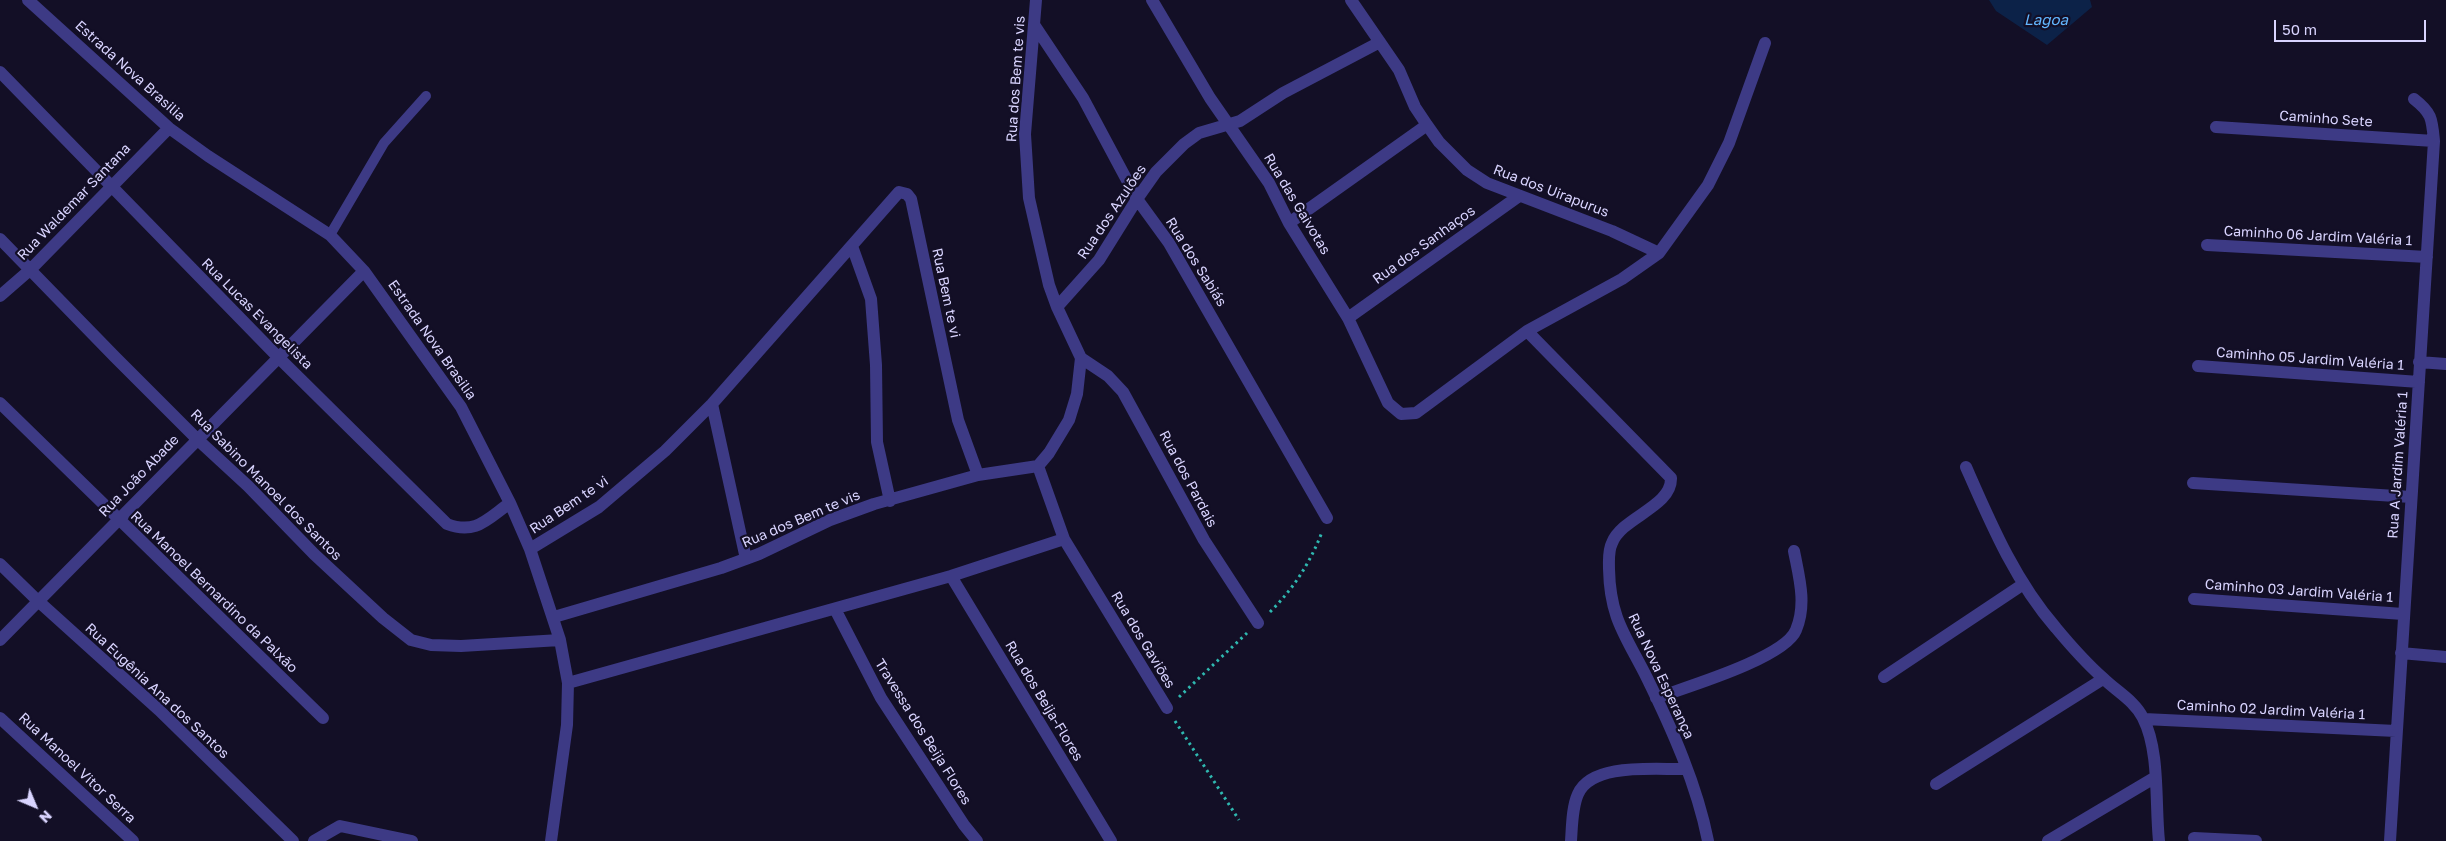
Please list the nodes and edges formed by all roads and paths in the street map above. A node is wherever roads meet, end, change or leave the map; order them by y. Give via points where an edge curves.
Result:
1 (28, 0) edge
2 (1036, 0) edge
3 (1152, 0) edge
4 (1351, 0) edge
5 (1034, 26) junction
6 (1380, 42) junction
7 (1765, 43) dead end
8 (0, 72) edge
9 (426, 96) dead end
10 (2414, 99) dead end
11 (1229, 125) junction
12 (1427, 125) junction
13 (2216, 127) dead end
14 (169, 128) junction
15 (2434, 141) junction
16 (110, 187) junction
17 (1519, 196) junction
18 (1137, 199) junction
19 (1289, 223) junction
20 (330, 236) junction
21 (0, 239) edge
22 (2207, 245) dead end
23 (852, 246) junction
24 (1659, 253) junction
25 (2427, 257) junction
26 (30, 269) junction
27 (364, 271) junction
28 (0, 296) edge
29 (1057, 307) junction
30 (1348, 318) junction
31 (1527, 331) junction
32 (278, 357) junction
33 (1082, 358) junction
34 (2420, 362) junction
35 (2446, 364) edge
36 (2198, 366) dead end
37 (2419, 382) junction
38 (0, 403) edge
39 (712, 404) junction
40 (197, 438) junction
41 (1038, 466) junction
42 (1966, 467) dead end
43 (978, 475) junction
44 (2193, 483) dead end
45 (2411, 497) junction
46 (890, 501) junction
47 (510, 503) junction
48 (1327, 518) dead end
49 (119, 520) junction
50 (1064, 539) junction
51 (530, 549) junction
52 (1794, 551) dead end
53 (746, 559) junction
54 (0, 564) edge
55 (951, 576) junction
56 (2022, 585) junction
57 (2194, 599) dead end
58 (37, 600) junction
59 (835, 609) junction
60 (2403, 614) junction
61 (554, 617) junction
62 (1258, 623) dead end
63 (0, 640) edge
64 (560, 640) junction
65 (2400, 653) junction
66 (2446, 657) edge
67 (1884, 678) dead end
68 (2104, 679) junction
69 (568, 683) junction
70 (1656, 698) junction
71 (1167, 708) joint
72 (0, 718) edge
73 (323, 718) dead end
74 (2144, 719) junction
75 (2396, 731) junction
76 (1686, 769) junction
77 (2154, 778) junction
78 (1936, 784) dead end
79 (1239, 820) dead end
80 (2194, 838) dead end
81 (133, 841) edge
82 (293, 841) edge
83 (314, 841) edge
84 (412, 841) edge
85 (551, 841) edge
86 (977, 841) edge
87 (1111, 841) edge
88 (1572, 841) edge
89 (1708, 841) edge
90 (2048, 841) edge
91 (2159, 841) edge
92 (2256, 841) edge
93 (2390, 841) edge

1 - 14 street, Estrada Nova Brasilia
2 - 5 street, Rua dos Bem te vis
3 - 11 street, Rua das Gaivotas
4 - 6 street, Rua dos Uirapurus
5 - 18 street, Rua dos Sabiás via 1082,98
5 - 29 street, Rua dos Bem te vis via 1025,134 1029,198
6 - 11 street, Rua dos Azulões
6 - 12 street, Rua dos Uirapurus via 1399,70 1415,107
7 - 24 street via 1729,143 1708,186
8 - 16 street, Rua Lucas Evangelista
9 - 20 lane via 384,144
10 - 15 street, Rua A Jardim Valéria 1 via 2426,108 2432,120
11 - 18 street, Rua dos Azulões via 1199,133 1184,144 1156,172
11 - 19 street, Rua das Gaivotas via 1269,183
12 - 17 street, Rua dos Uirapurus via 1467,170 1487,183
12 - 19 street
13 - 15 street, Caminho Sete
14 - 16 street, Rua Waldemar Santana
14 - 20 street, Estrada Nova Brasilia
15 - 25 street, Rua A Jardim Valéria 1
16 - 26 street, Rua Waldemar Santana
16 - 32 street, Rua Lucas Evangelista
17 - 24 street, Rua dos Uirapurus via 1612,231
17 - 30 street, Rua dos Sanhaços
18 - 29 street, Rua dos Azulões via 1099,260
18 - 48 street, Rua dos Sabiás via 1169,243
19 - 30 street, Rua das Gaivotas
20 - 27 street, Estrada Nova Brasilia
21 - 26 street, Rua Sabino Manoel dos Santos
22 - 25 street, Caminho 06 Jardim Valéria 1
23 - 39 street, Rua Bem te vi
23 - 43 street, Rua Bem te vi via 899,192 907,194 911,199 958,420
23 - 46 street via 872,306 877,442
24 - 31 street via 1622,279
25 - 34 street, Rua A Jardim Valéria 1
26 - 28 street, Rua Waldemar Santana
26 - 40 street, Rua Sabino Manoel dos Santos
27 - 32 street, Rua João Abade
27 - 47 street, Estrada Nova Brasilia via 461,407
29 - 33 street
30 - 31 street, Rua das Gaivotas via 1388,404 1401,414 1416,413
31 - 70 street, Rua Nova Esperança via 1671,478 1669,491 1620,531 1612,542 1609,569 1617,621
32 - 40 street, Rua João Abade
32 - 47 street, Rua Lucas Evangelista via 447,524 466,529 477,526
33 - 41 street via 1069,420
33 - 62 street, Rua dos Pardais via 1108,376 1130,404 1204,540
34 - 35 street
34 - 37 street, Rua A Jardim Valéria 1
36 - 37 street, Caminho 05 Jardim Valéria 1
37 - 45 street, Rua A Jardim Valéria 1
38 - 49 street, Rua Manoel Bernardino da Palxão
39 - 51 street, Rua Bem te vi via 614,496
39 - 53 street
40 - 49 street, Rua João Abade
40 - 64 street, Rua Sabino Manoel dos Santos via 314,554 411,640 431,645 461,646
41 - 43 street, Rua dos Bem te vis
41 - 50 street, Rua dos Gaviões
42 - 56 street
43 - 46 street, Rua dos Bem te vis
44 - 45 street
45 - 60 street, Rua A Jardim Valéria 1
46 - 53 street, Rua dos Bem te vis via 830,520
47 - 51 street, Estrada Nova Brasilia
49 - 58 street, Rua João Abade
49 - 73 street, Rua Manoel Bernardino da Palxão
50 - 55 street
50 - 71 street, Rua dos Gaviões
51 - 61 street, Estrada Nova Brasilia
52 - 70 street via 1802,587 1796,631 1789,642 1735,670
53 - 61 street, Rua dos Bem te vis
54 - 58 street, Rua Eugênia Ana dos Santos
55 - 59 street
55 - 87 street, Rua dos Beija-Flores
56 - 67 street
56 - 68 street via 2054,626
57 - 60 street, Caminho 03 Jardim Valéria 1
58 - 63 street, Rua João Abade
58 - 82 street, Rua Eugênia Ana dos Santos via 159,710
59 - 69 street
59 - 86 street, Travessa dos Beija Flores via 881,698
60 - 65 street, Rua A Jardim Valéria 1
61 - 64 street, Estrada Nova Brasilia
64 - 69 street, Estrada Nova Brasilia
65 - 66 street
65 - 75 street, Rua A Jardim Valéria 1
68 - 74 street via 2137,707
68 - 78 street
69 - 85 street, Estrada Nova Brasilia via 567,726
70 - 76 street, Rua Nova Esperança
71 - 79 path, Rua dos Gaviões
72 - 81 street, Rua Manoel Vitor Serra
74 - 75 street, Caminho 02 Jardim Valéria 1
74 - 77 street via 2153,753
75 - 93 street, Rua A Jardim Valéria 1
76 - 88 street via 1618,771 1593,777 1577,795
76 - 89 street, Rua Nova Esperança via 1704,819
77 - 90 street
77 - 91 street
80 - 92 street
83 - 84 street via 340,826

